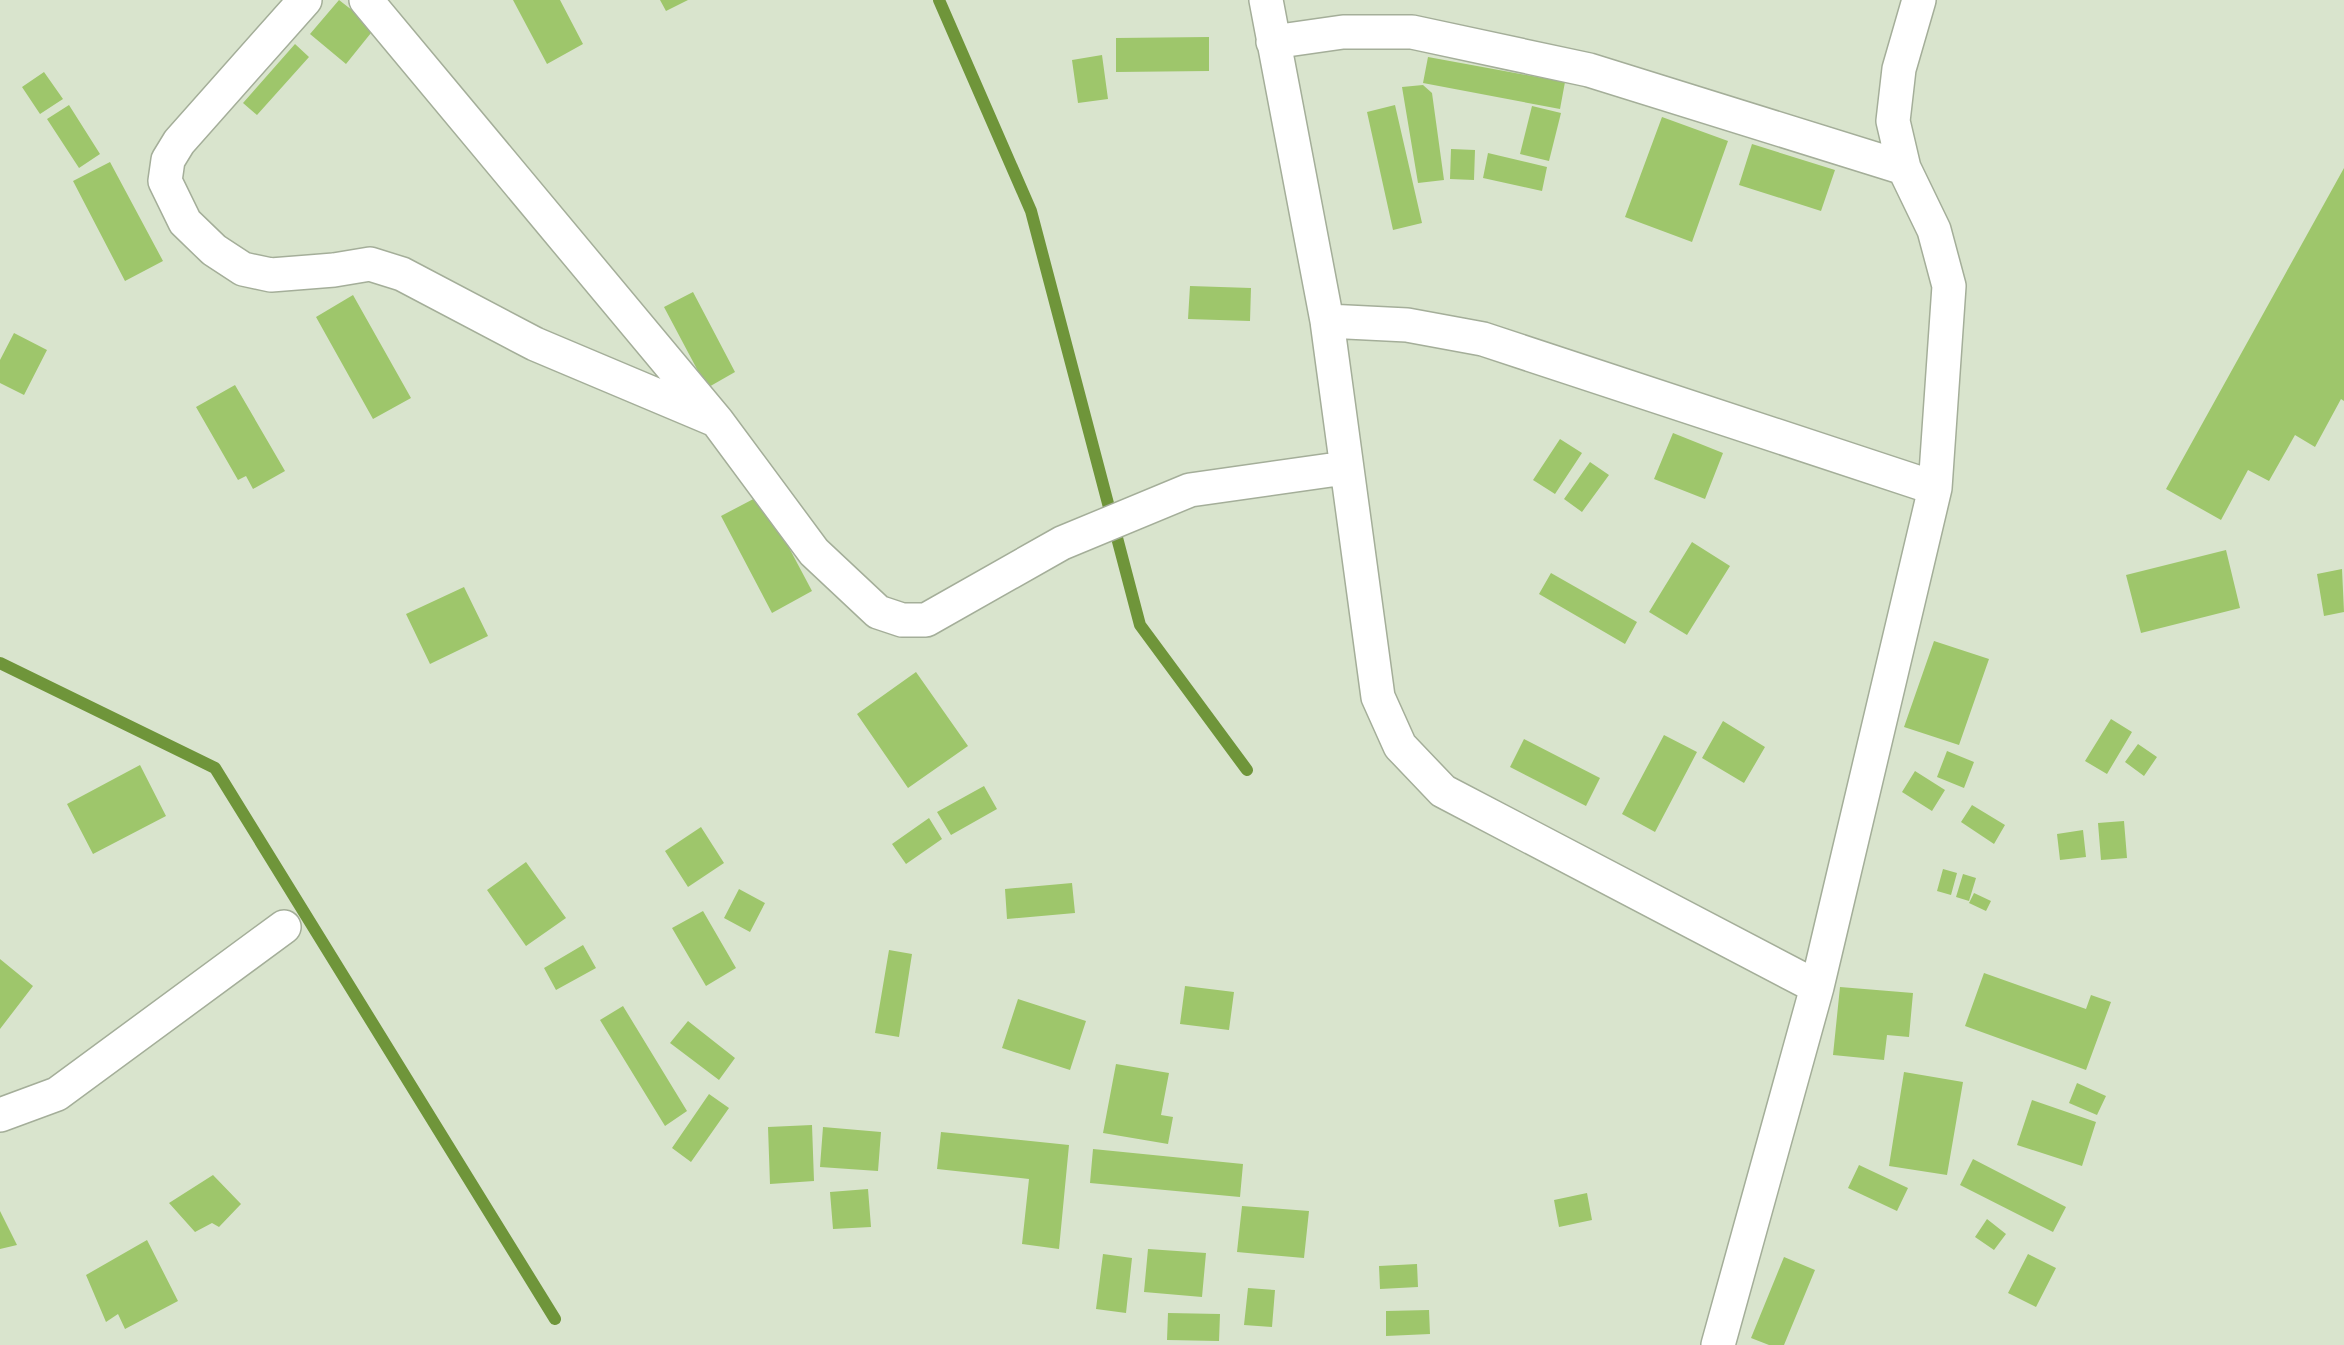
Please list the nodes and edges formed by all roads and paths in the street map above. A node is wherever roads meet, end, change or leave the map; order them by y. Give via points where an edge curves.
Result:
1 (305, 0) edge
2 (366, 0) edge
3 (1266, 0) edge
4 (1919, 0) edge
5 (1273, 42) junction
6 (1904, 168) junction
7 (1327, 321) junction
8 (717, 421) junction
9 (1345, 468) junction
10 (1935, 488) junction
11 (284, 927) dead end
12 (1817, 987) junction
13 (0, 1115) edge
14 (1718, 1345) edge

1 - 8 street via 179,142 168,160 165,181 185,222 214,250 243,269 271,274 370,264 402,274 535,344
2 - 8 street
3 - 5 street
4 - 6 street via 1899,69 1893,122
5 - 6 street via 1343,32 1412,32 1589,70
5 - 7 street
6 - 10 street via 1934,230 1949,286
7 - 9 street
7 - 10 street via 1407,325 1483,339
8 - 9 street via 814,552 878,612 902,620 926,620 1062,543 1190,490
9 - 12 street via 1378,697 1400,746 1443,791
10 - 12 street
11 - 13 street via 57,1094
12 - 14 street

